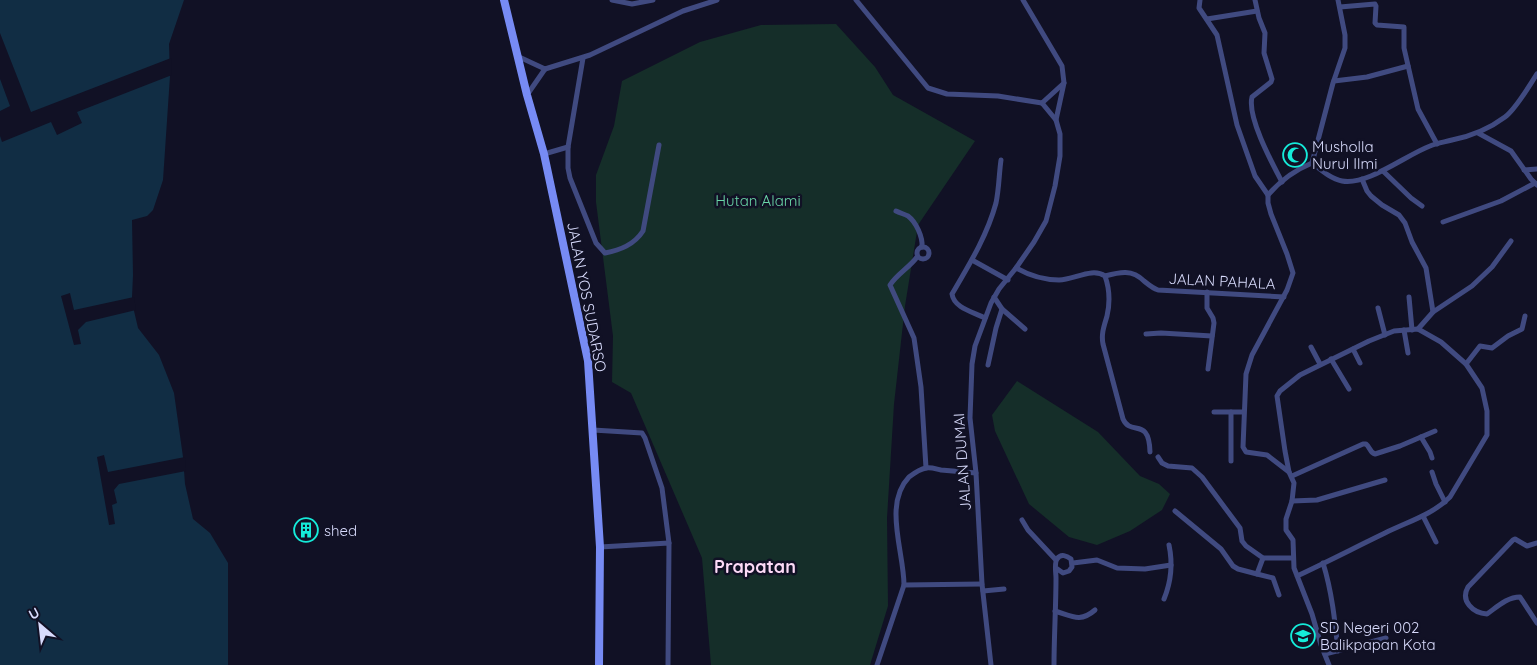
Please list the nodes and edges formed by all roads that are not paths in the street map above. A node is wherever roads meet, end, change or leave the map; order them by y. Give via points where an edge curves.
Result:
1 (504, 0) edge
2 (612, 0) edge
3 (654, 0) edge
4 (717, 0) edge
5 (856, 0) edge
6 (1023, 0) edge
7 (1030, 0) edge
8 (1200, 0) edge
9 (1255, 0) edge
10 (1338, 0) edge
11 (1027, 6) junction
12 (1340, 6) junction
13 (1257, 11) junction
14 (1207, 19) junction
15 (517, 56) junction
16 (583, 58) junction
17 (1408, 66) junction
18 (545, 69) junction
19 (1537, 74) edge
20 (1334, 81) junction
21 (1064, 83) junction
22 (527, 95) junction
23 (1042, 103) junction
24 (1056, 120) junction
25 (1478, 133) junction
26 (1437, 144) junction
27 (659, 145) dead end
28 (568, 147) junction
29 (544, 154) junction
30 (1001, 160) dead end
31 (1312, 163) junction
32 (1537, 169) edge
33 (1524, 170) junction
34 (1383, 171) junction
35 (1362, 179) junction
36 (1281, 182) junction
37 (1536, 184) edge
38 (1267, 194) junction
39 (1422, 206) dead end
40 (896, 211) dead end
41 (1443, 222) dead end
42 (1511, 241) dead end
43 (922, 247) junction
44 (917, 256) junction
45 (972, 260) junction
46 (1016, 268) junction
47 (1105, 276) junction
48 (1008, 280) junction
49 (1207, 292) junction
50 (1409, 296) dead end
51 (994, 297) junction
52 (1284, 297) junction
53 (1378, 308) dead end
54 (1002, 309) junction
55 (1432, 312) junction
56 (1525, 316) dead end
57 (985, 318) junction
58 (1025, 329) dead end
59 (1404, 330) junction
60 (1415, 330) junction
61 (1146, 334) dead end
62 (1385, 335) junction
63 (1212, 336) junction
64 (1312, 347) dead end
65 (1352, 349) junction
66 (1408, 353) dead end
67 (1331, 359) junction
68 (1360, 363) dead end
69 (988, 364) dead end
70 (1320, 364) junction
71 (1466, 364) junction
72 (1208, 369) dead end
73 (1349, 389) dead end
74 (1214, 412) dead end
75 (1231, 412) junction
76 (1244, 412) junction
77 (593, 430) junction
78 (1435, 431) dead end
79 (1421, 437) junction
80 (1150, 452) dead end
81 (1158, 457) dead end
82 (1432, 458) dead end
83 (1231, 461) dead end
84 (926, 468) junction
85 (1432, 472) dead end
86 (976, 473) junction
87 (1290, 474) junction
88 (1385, 480) dead end
89 (1292, 501) junction
90 (1445, 502) junction
91 (1175, 511) dead end
92 (1423, 516) junction
93 (1022, 520) dead end
94 (1436, 542) dead end
95 (669, 543) junction
96 (1537, 543) edge
97 (1169, 545) dead end
98 (600, 547) junction
99 (1263, 558) junction
100 (1293, 558) junction
101 (1056, 560) junction
102 (1073, 563) junction
103 (1324, 563) junction
104 (1171, 565) junction
105 (1056, 568) junction
106 (1257, 574) junction
107 (1297, 576) junction
108 (904, 585) junction
109 (983, 588) junction
110 (1004, 589) dead end
111 (1280, 595) dead end
112 (1164, 600) dead end
113 (1095, 610) dead end
114 (1055, 611) junction
115 (1537, 623) edge
116 (1386, 638) dead end
117 (1338, 651) junction
118 (1324, 654) junction
119 (599, 665) edge
120 (668, 665) edge
121 (877, 665) edge
122 (991, 665) edge
123 (1054, 665) edge
124 (1329, 665) edge

1 - 15 main road, JALAN YOS SUDARSO
2 - 3 street via 632,4
4 - 16 street via 683,11
5 - 23 street via 928,88 947,94 998,96
6 - 11 street
7 - 11 street
8 - 14 street via 1199,6
9 - 13 street
10 - 12 street
11 - 21 street via 1062,66
12 - 17 street via 1375,4 1377,25 1404,27
12 - 20 street via 1344,48
13 - 14 street
13 - 36 street via 1264,28 1264,53 1272,79 1252,97 1251,106
14 - 38 street via 1217,35 1237,126 1255,176
15 - 18 street
15 - 22 main road, JALAN YOS SUDARSO
16 - 18 street
16 - 28 street
17 - 20 street via 1367,77
17 - 26 street via 1418,109
18 - 22 street
19 - 25 street via 1507,116
20 - 31 street
21 - 23 street
21 - 24 street
22 - 29 main road, JALAN YOS SUDARSO
23 - 24 street
24 - 46 street, JALAN DUMAI via 1060,156 1046,221
25 - 26 street
25 - 33 street via 1512,151
26 - 34 street
27 - 28 street via 642,231 629,245 605,253 596,243 570,178
28 - 29 street
29 - 77 main road, JALAN YOS SUDARSO via 588,362
30 - 45 street via 993,213
31 - 35 street via 1342,181
31 - 36 street
32 - 33 street
33 - 37 street
34 - 35 street
34 - 39 street
35 - 55 street via 1371,196 1404,220 1426,268
36 - 38 street
37 - 41 street via 1501,202
38 - 52 street via 1270,214 1293,270
40 - 43 street via 912,220 922,238
42 - 55 street via 1492,267 1472,286
43 - 44 street
43 - 44 street via 928,250 929,255 924,260
44 - 84 street via 890,284 914,338 921,386
45 - 48 street
45 - 57 street via 952,294 953,300
46 - 47 street, JALAN PAHALA via 1030,276 1052,280 1072,279 1097,272
46 - 48 street, JALAN DUMAI
47 - 49 street, JALAN PAHALA via 1131,272 1154,289
47 - 80 street via 1109,297 1102,332 1103,344 1125,424 1146,433
48 - 51 street, JALAN DUMAI
49 - 52 street, JALAN PAHALA
49 - 63 street via 1207,308 1214,321
50 - 60 street
51 - 54 street
51 - 57 street, JALAN DUMAI
52 - 76 street via 1248,365
53 - 62 street
54 - 58 street
54 - 69 street
55 - 60 street
56 - 71 street via 1522,329 1492,348 1480,346
57 - 86 street, JALAN DUMAI via 975,346 971,381 970,418
59 - 60 street
59 - 62 street
59 - 66 street
60 - 71 street via 1441,342
61 - 63 street
62 - 65 street
63 - 72 street
64 - 70 street
65 - 67 street
65 - 68 street
67 - 70 street
67 - 73 street
70 - 87 street via 1293,380 1277,396
71 - 90 street via 1482,388 1487,411 1487,435
74 - 75 street
75 - 76 street
75 - 83 street
76 - 87 street via 1243,447 1246,452 1266,455
77 - 95 street via 642,433 662,488
77 - 98 main road, JALAN YOS SUDARSO
78 - 79 street
79 - 82 street
79 - 87 street via 1375,454 1363,444
81 - 99 street via 1168,466 1192,468 1202,477 1240,528 1242,541
84 - 86 street
84 - 108 street via 904,483 896,505
85 - 90 street
86 - 109 street, JALAN DUMAI
87 - 89 street via 1294,482
88 - 89 street via 1317,500
89 - 100 street via 1286,530 1293,540
90 - 92 street
91 - 106 street via 1221,549 1233,566
92 - 94 street
92 - 103 street
93 - 101 street
95 - 98 street
95 - 120 street
96 - 115 street via 1527,546 1513,540 1468,587 1465,595 1466,602 1484,614 1504,601 1520,597
97 - 104 street
98 - 119 main road, JALAN YOS SUDARSO
99 - 100 street
99 - 106 street
100 - 107 street
101 - 102 street via 1065,555
101 - 105 street
102 - 104 street via 1097,560 1117,568 1145,569
102 - 105 street via 1071,570 1066,572
103 - 107 street
103 - 117 street via 1334,609
104 - 112 street
105 - 114 street
106 - 111 street via 1272,578
107 - 118 street
108 - 109 street
108 - 121 street
109 - 110 street
109 - 122 street, JALAN DUMAI
113 - 114 street via 1088,616 1076,618
114 - 123 street
116 - 117 street
117 - 118 street
118 - 124 street

